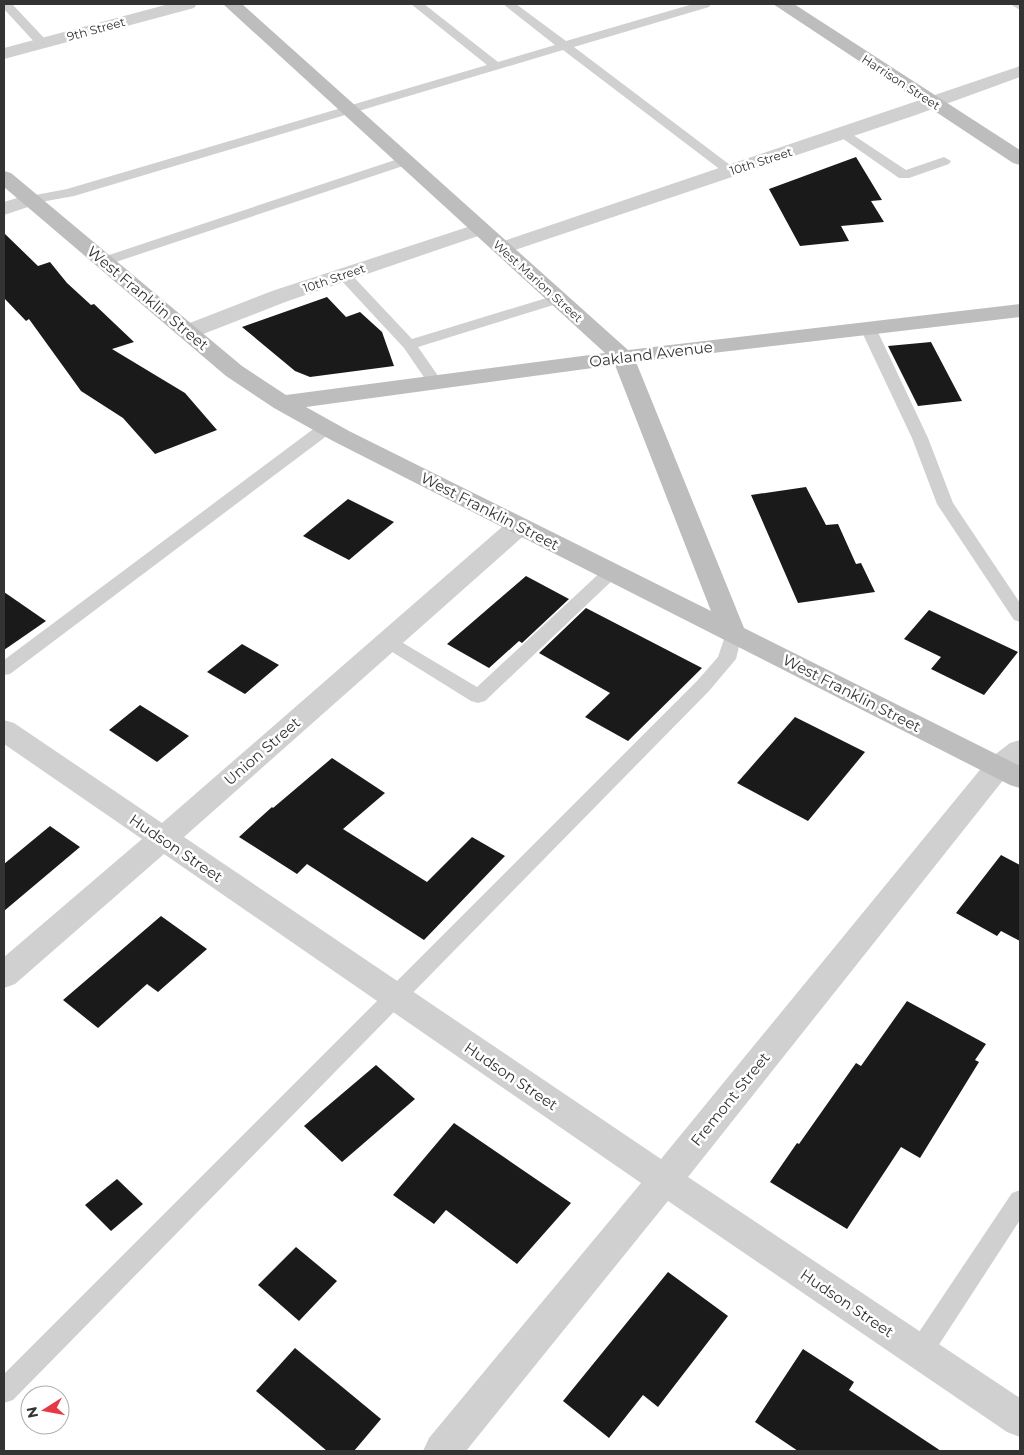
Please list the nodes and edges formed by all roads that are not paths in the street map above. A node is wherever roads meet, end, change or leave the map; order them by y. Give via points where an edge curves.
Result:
1 (6, 4) edge
2 (188, 4) edge
3 (232, 4) edge
4 (417, 4) edge
5 (509, 4) edge
6 (705, 4) edge
7 (782, 4) edge
8 (1016, 4) edge
9 (1020, 6) edge
10 (42, 43) junction
11 (566, 46) junction
12 (4, 54) edge
13 (496, 66) junction
14 (1020, 71) edge
15 (932, 103) junction
16 (349, 110) junction
17 (844, 133) junction
18 (1020, 160) edge
19 (404, 161) junction
20 (944, 161) dead end
21 (731, 171) junction
22 (4, 177) edge
23 (30, 200) junction
24 (4, 209) edge
25 (480, 229) junction
26 (502, 248) junction
27 (105, 261) junction
28 (344, 275) junction
29 (558, 299) junction
30 (1020, 310) edge
31 (868, 328) junction
32 (190, 331) junction
33 (409, 344) junction
34 (623, 358) junction
35 (435, 383) junction
36 (282, 403) junction
37 (326, 428) junction
38 (519, 526) junction
39 (610, 573) junction
40 (1020, 616) edge
41 (733, 634) junction
42 (387, 641) junction
43 (4, 669) edge
44 (4, 730) edge
45 (1013, 765) edge
46 (162, 838) junction
47 (4, 975) edge
48 (396, 997) junction
49 (663, 1179) junction
50 (1020, 1200) edge
51 (920, 1352) junction
52 (4, 1391) edge
53 (1020, 1419) edge
54 (442, 1451) edge

1 - 10 lane
2 - 10 street, 9th Street
3 - 16 street, West Marion Street
4 - 13 lane
5 - 11 lane
6 - 11 lane
7 - 15 street, Harrison Street
8 - 9 lane
10 - 12 street, 9th Street
11 - 13 lane
11 - 21 lane
13 - 16 lane
14 - 15 street, 10th Street
15 - 17 street, 10th Street
15 - 18 street, Harrison Street
16 - 19 street, West Marion Street
16 - 23 lane via 69,194
17 - 20 lane via 904,175
17 - 21 street, 10th Street
19 - 25 street, West Marion Street
19 - 27 lane
21 - 26 street, 10th Street
22 - 23 street, West Franklin Street
23 - 24 street
23 - 27 street, West Franklin Street
25 - 26 street, West Marion Street
25 - 28 street, 10th Street
26 - 29 street, West Marion Street
27 - 32 street, West Franklin Street
28 - 32 street, 10th Street
28 - 33 lane
29 - 33 lane
29 - 34 street, West Marion Street
30 - 31 street, Oakland Avenue
31 - 34 street, Oakland Avenue
31 - 40 lane via 920,438 945,504
32 - 36 street, West Franklin Street via 234,371
33 - 35 lane
34 - 35 street, Oakland Avenue
34 - 41 street, West Marion Street
35 - 36 street, Oakland Avenue
36 - 37 street, West Franklin Street
37 - 38 street, West Franklin Street
37 - 43 lane
38 - 39 street, West Franklin Street
38 - 42 street, Union Street
39 - 41 street, West Franklin Street
39 - 42 lane via 478,696
41 - 45 street, West Franklin Street
41 - 48 lane via 727,659 703,686
42 - 46 street, Union Street
44 - 46 street, Hudson Street
45 - 49 street, Fremont Street
46 - 47 street, Union Street
46 - 48 street, Hudson Street
48 - 49 street, Hudson Street
48 - 52 lane
49 - 51 street, Hudson Street
49 - 54 street, Fremont Street
50 - 51 lane
51 - 53 street, Hudson Street

